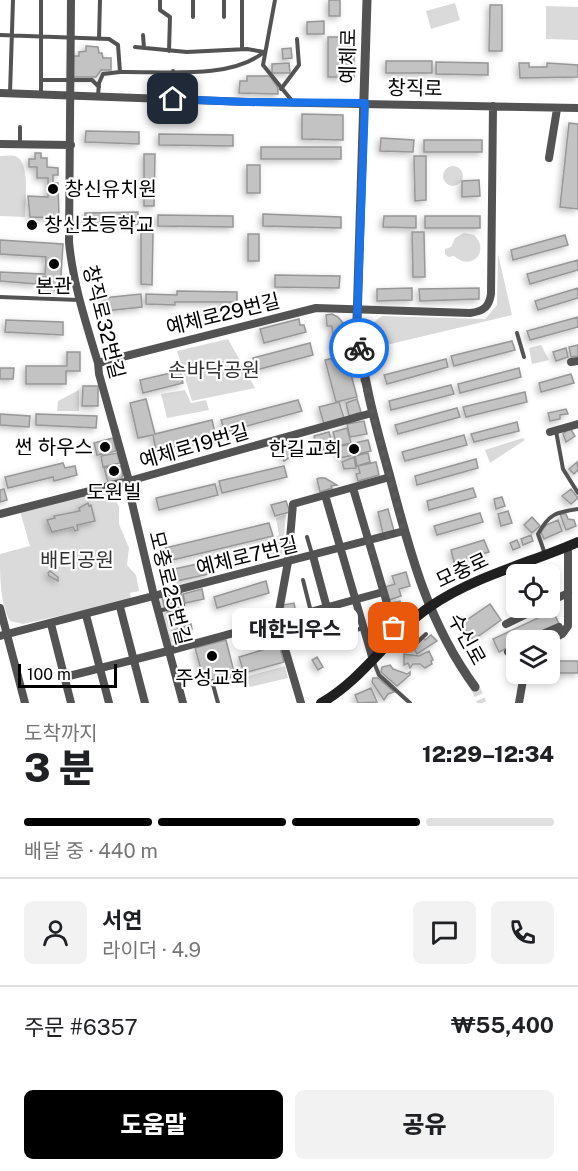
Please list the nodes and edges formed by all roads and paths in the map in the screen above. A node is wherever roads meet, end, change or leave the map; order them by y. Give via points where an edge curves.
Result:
1 (13, 0) edge
2 (40, 0) edge
3 (71, 0) edge
4 (100, 0) edge
5 (160, 0) edge
6 (193, 0) edge
7 (224, 0) edge
8 (242, 0) edge
9 (275, 0) edge
10 (367, 0) edge
11 (193, 16) dead end
12 (224, 17) dead end
13 (143, 34) dead end
14 (0, 35) edge
15 (12, 35) junction
16 (40, 37) junction
17 (69, 38) junction
18 (99, 39) junction
19 (297, 39) dead end
20 (135, 47) dead end
21 (144, 48) junction
22 (242, 49) junction
23 (169, 51) junction
24 (264, 52) junction
25 (173, 71) junction
26 (120, 72) junction
27 (41, 80) junction
28 (69, 80) junction
29 (99, 87) junction
30 (281, 88) junction
31 (0, 93) edge
32 (10, 93) junction
33 (41, 94) junction
34 (70, 96) junction
35 (98, 97) junction
36 (173, 99) junction
37 (294, 102) junction
38 (365, 103) junction
39 (493, 106) junction
40 (578, 108) edge
41 (556, 109) junction
42 (20, 127) dead end
43 (0, 144) edge
44 (20, 144) junction
45 (71, 145) junction
46 (549, 158) dead end
47 (0, 297) edge
48 (79, 300) junction
49 (357, 309) junction
50 (517, 333) dead end
51 (524, 357) dead end
52 (98, 363) junction
53 (372, 413) junction
54 (578, 424) edge
55 (553, 431) joint
56 (390, 477) junction
57 (129, 481) junction
58 (353, 488) junction
59 (578, 493) edge
60 (325, 495) junction
61 (578, 509) edge
62 (0, 514) edge
63 (404, 531) junction
64 (308, 537) dead end
65 (368, 541) junction
66 (573, 544) edge
67 (339, 549) junction
68 (546, 555) junction
69 (313, 556) junction
70 (288, 562) junction
71 (303, 580) dead end
72 (383, 592) junction
73 (568, 593) junction
74 (154, 596) junction
75 (560, 597) edge
76 (355, 600) junction
77 (183, 605) dead end
78 (430, 606) junction
79 (120, 607) junction
80 (0, 608) edge
81 (327, 608) junction
82 (158, 611) junction
83 (313, 612) junction
84 (86, 615) junction
85 (518, 618) edge
86 (277, 622) junction
87 (51, 624) junction
88 (506, 624) dead end
89 (558, 627) dead end
90 (363, 628) junction
91 (551, 630) edge
92 (426, 634) dead end
93 (4, 635) edge
94 (339, 635) dead end
95 (398, 635) junction
96 (560, 635) edge
97 (321, 638) dead end
98 (168, 651) junction
99 (134, 660) junction
100 (373, 660) junction
101 (99, 669) junction
102 (65, 677) junction
103 (212, 681) dead end
104 (522, 684) edge
105 (475, 687) tunnel mouth
106 (25, 703) edge
107 (71, 703) edge
108 (109, 703) edge
109 (145, 703) edge
110 (183, 703) edge
111 (218, 703) edge
112 (301, 703) edge
113 (321, 703) edge
114 (410, 703) edge
115 (519, 703) edge

1 - 15 lane
2 - 16 lane
3 - 17 street, 창직로32번길
4 - 18 lane
5 - 23 lane via 160,10 170,16
6 - 11 lane
7 - 12 lane
8 - 22 lane
9 - 24 lane
10 - 38 street, 예체로
13 - 21 lane
14 - 15 lane
15 - 16 lane
15 - 32 lane
16 - 17 lane
16 - 27 lane
17 - 18 lane
17 - 28 street, 창직로32번길
18 - 26 lane via 109,39 118,45
19 - 30 lane via 299,65
20 - 21 lane
21 - 23 lane
22 - 23 lane
22 - 24 lane
24 - 25 lane via 236,66
24 - 30 lane via 263,65
25 - 26 lane
25 - 36 lane
26 - 29 lane via 103,74
27 - 28 lane
27 - 33 lane
28 - 29 lane via 92,80
28 - 34 street, 창직로32번길
29 - 35 lane
30 - 37 lane
31 - 32 street, 창직로
32 - 33 street, 창직로
33 - 34 street, 창직로
34 - 35 street, 창직로
34 - 45 street, 창직로32번길
35 - 36 street, 창직로
36 - 37 street, 창직로
37 - 38 street, 창직로
38 - 39 street, 창직로
38 - 49 street, 예체로
39 - 41 street, 창직로
39 - 49 street, 예체로29번길 via 489,304 481,312 470,313
40 - 41 street, 창직로
41 - 46 street
42 - 44 lane
43 - 44 street
44 - 45 street
45 - 48 street, 창직로32번길 via 69,242
47 - 48 lane
48 - 52 street, 창직로32번길
49 - 52 street, 예체로29번길 via 316,308
49 - 53 street, 예체로 via 360,361
50 - 51 lane
52 - 57 street, 창직로32번길
53 - 56 street, 예체로
53 - 57 street, 예체로19번길
54 - 55 street
55 - 59 lane via 563,469
56 - 58 street
56 - 63 street, 예체로
57 - 62 street, 예체로19번길
57 - 74 street, 모충로25번길
58 - 60 street
58 - 65 street
60 - 67 street
60 - 70 street via 293,504
61 - 68 lane via 556,513 541,529 538,534
63 - 65 street, 예체로7번길
63 - 78 street, 예체로
64 - 69 lane, 예체로7번길
65 - 67 street, 예체로7번길
65 - 72 street
66 - 68 main road, 모충로
66 - 73 street
67 - 69 street, 예체로7번길
67 - 76 street
68 - 78 main road, 모충로 via 466,586
69 - 70 street, 예체로7번길
69 - 81 street, 예체로7번길
70 - 74 street, 예체로7번길
70 - 86 street
71 - 83 lane
72 - 76 street
72 - 95 street
73 - 75 street
73 - 96 street via 568,626
74 - 79 street, 예체로7번길
74 - 82 street, 모충로25번길
76 - 81 street
76 - 90 street
77 - 82 lane
78 - 95 main road, 모충로
78 - 105 street, 수신로 via 461,669
79 - 84 street, 예체로7번길
79 - 99 street
80 - 93 street
81 - 83 street
82 - 98 street, 모충로25번길
83 - 86 street
83 - 97 lane
84 - 87 street, 예체로7번길
84 - 101 street
85 - 88 street
86 - 98 street
86 - 112 street
87 - 93 street, 예체로7번길
87 - 102 street
89 - 91 street
90 - 94 lane
90 - 100 street
92 - 95 lane via 411,648
93 - 106 street
95 - 100 main road, 모충로
98 - 99 street
98 - 110 street, 모충로25번길
99 - 101 street
99 - 109 street
100 - 113 main road, 모충로
100 - 114 lane via 379,675
101 - 102 street
101 - 108 street
102 - 107 street
103 - 111 lane
104 - 115 street

